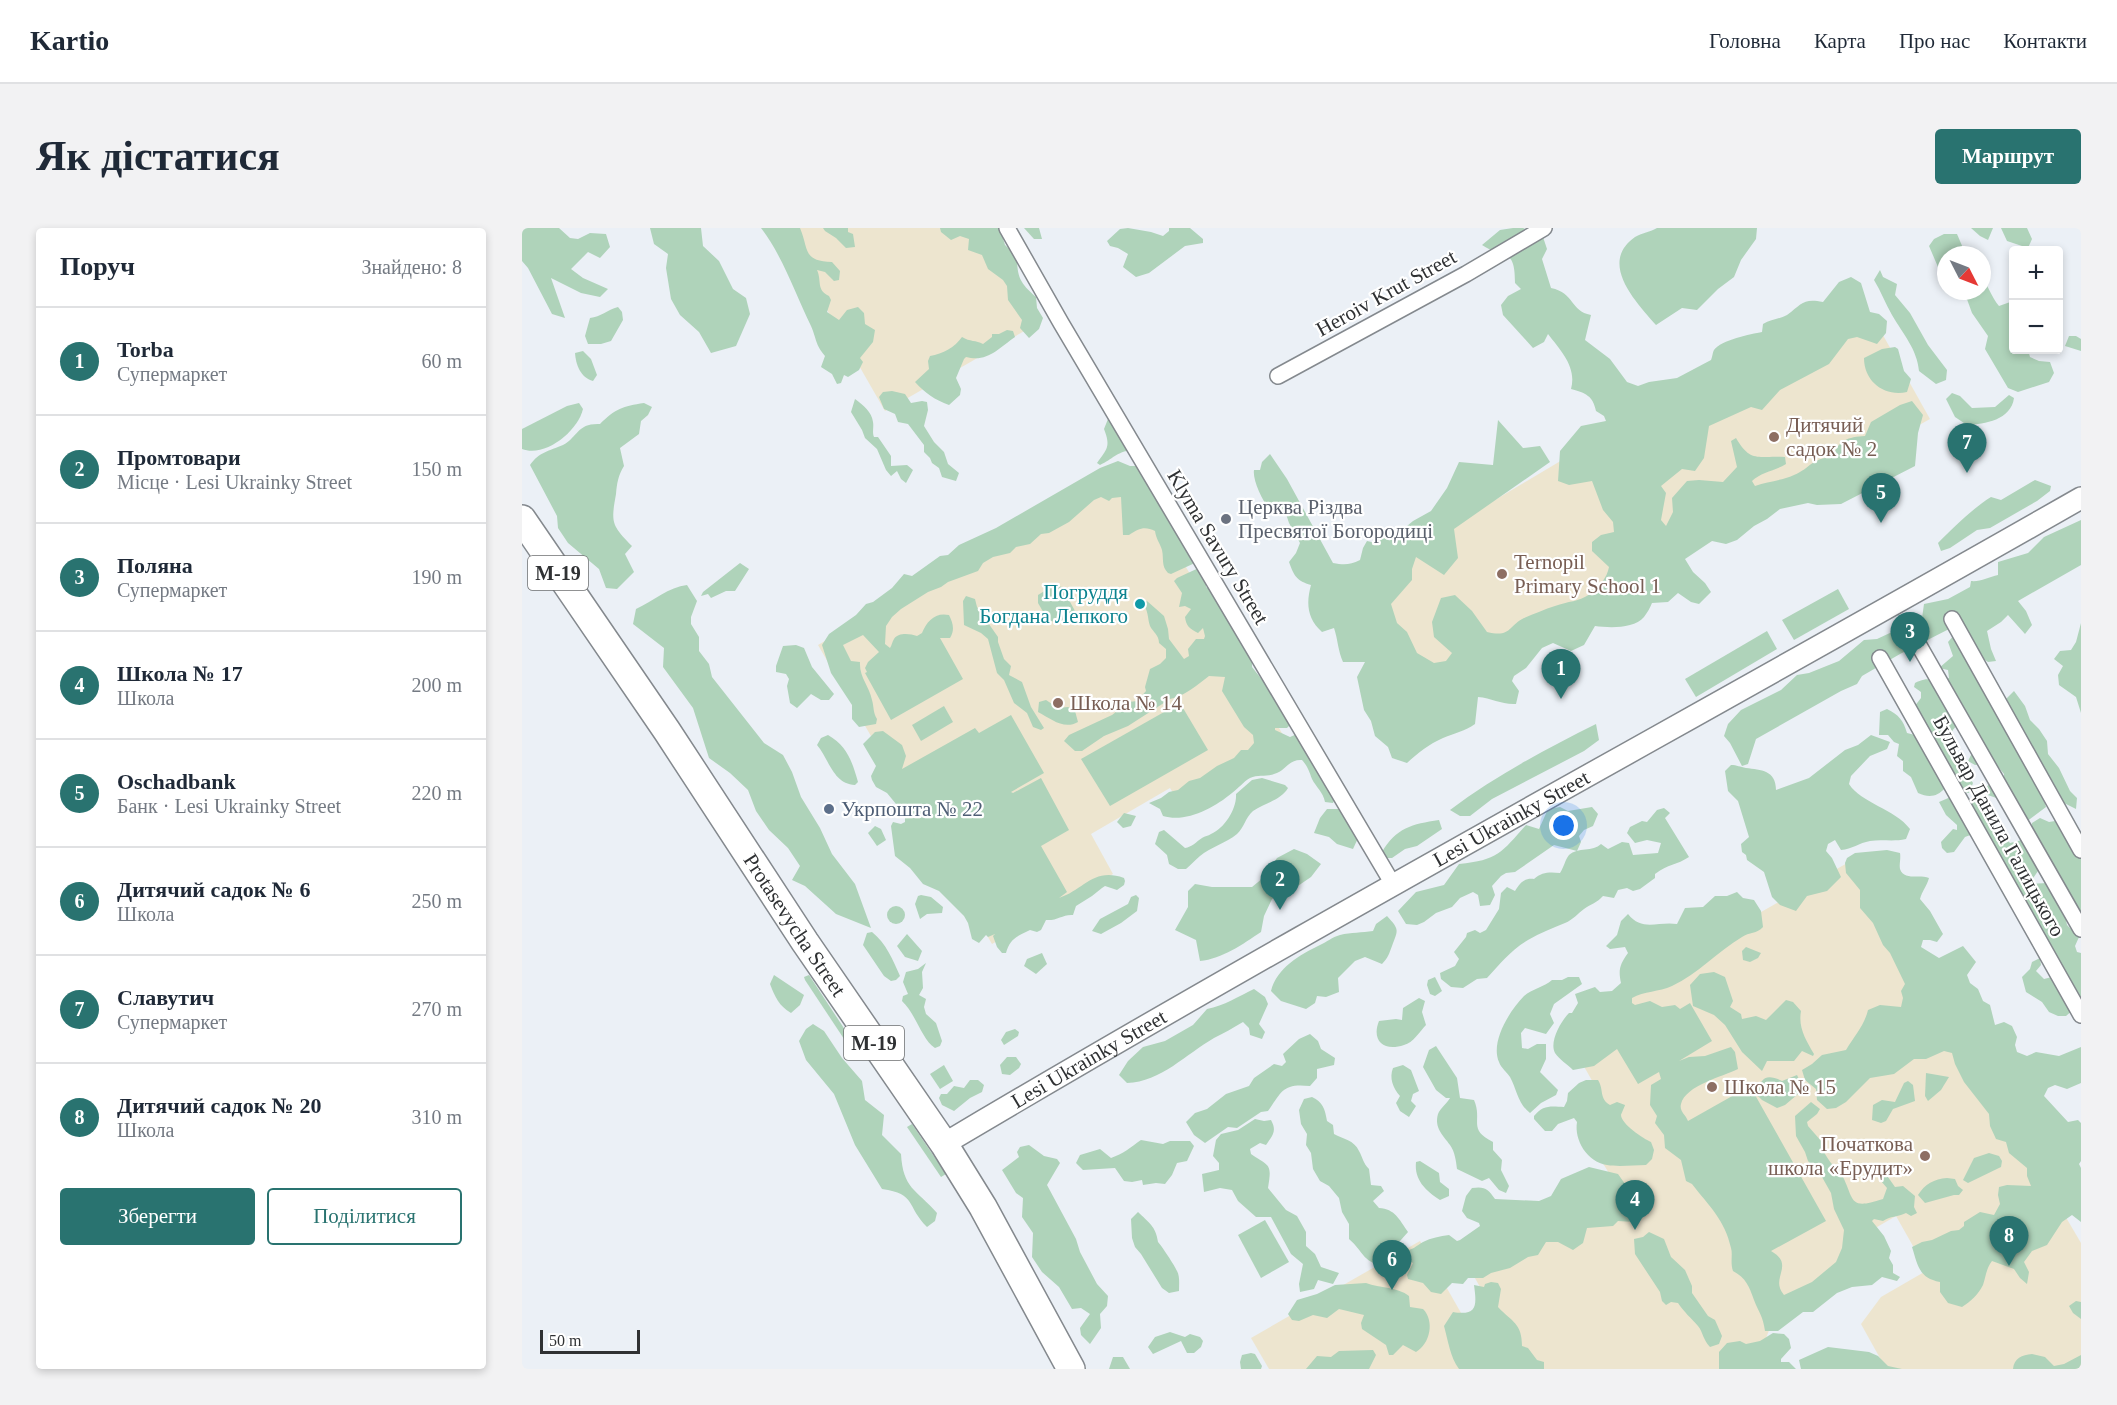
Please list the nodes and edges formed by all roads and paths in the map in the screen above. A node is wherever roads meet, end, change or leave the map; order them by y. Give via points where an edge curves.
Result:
1 (1007, 228) edge
2 (1544, 228) edge
3 (1278, 376) dead end
4 (2081, 498) edge
5 (522, 519) edge
6 (1952, 619) dead end
7 (1909, 628) dead end
8 (1880, 658) dead end
9 (2081, 850) edge
10 (1394, 886) junction
11 (2081, 929) edge
12 (2081, 1015) edge
13 (944, 1144) junction
14 (1071, 1369) edge

1 - 10 street, Klyma Savury Street
2 - 3 street, Heroiv Krut Street
4 - 10 main road, Lesi Ukrainky Street
5 - 13 highway, Protasevycha Street / М-19
6 - 9 street
7 - 11 street
8 - 12 street, Бульвар Данила Галицького
10 - 13 main road, Lesi Ukrainky Street
13 - 14 highway, Protasevycha Street / М-19

